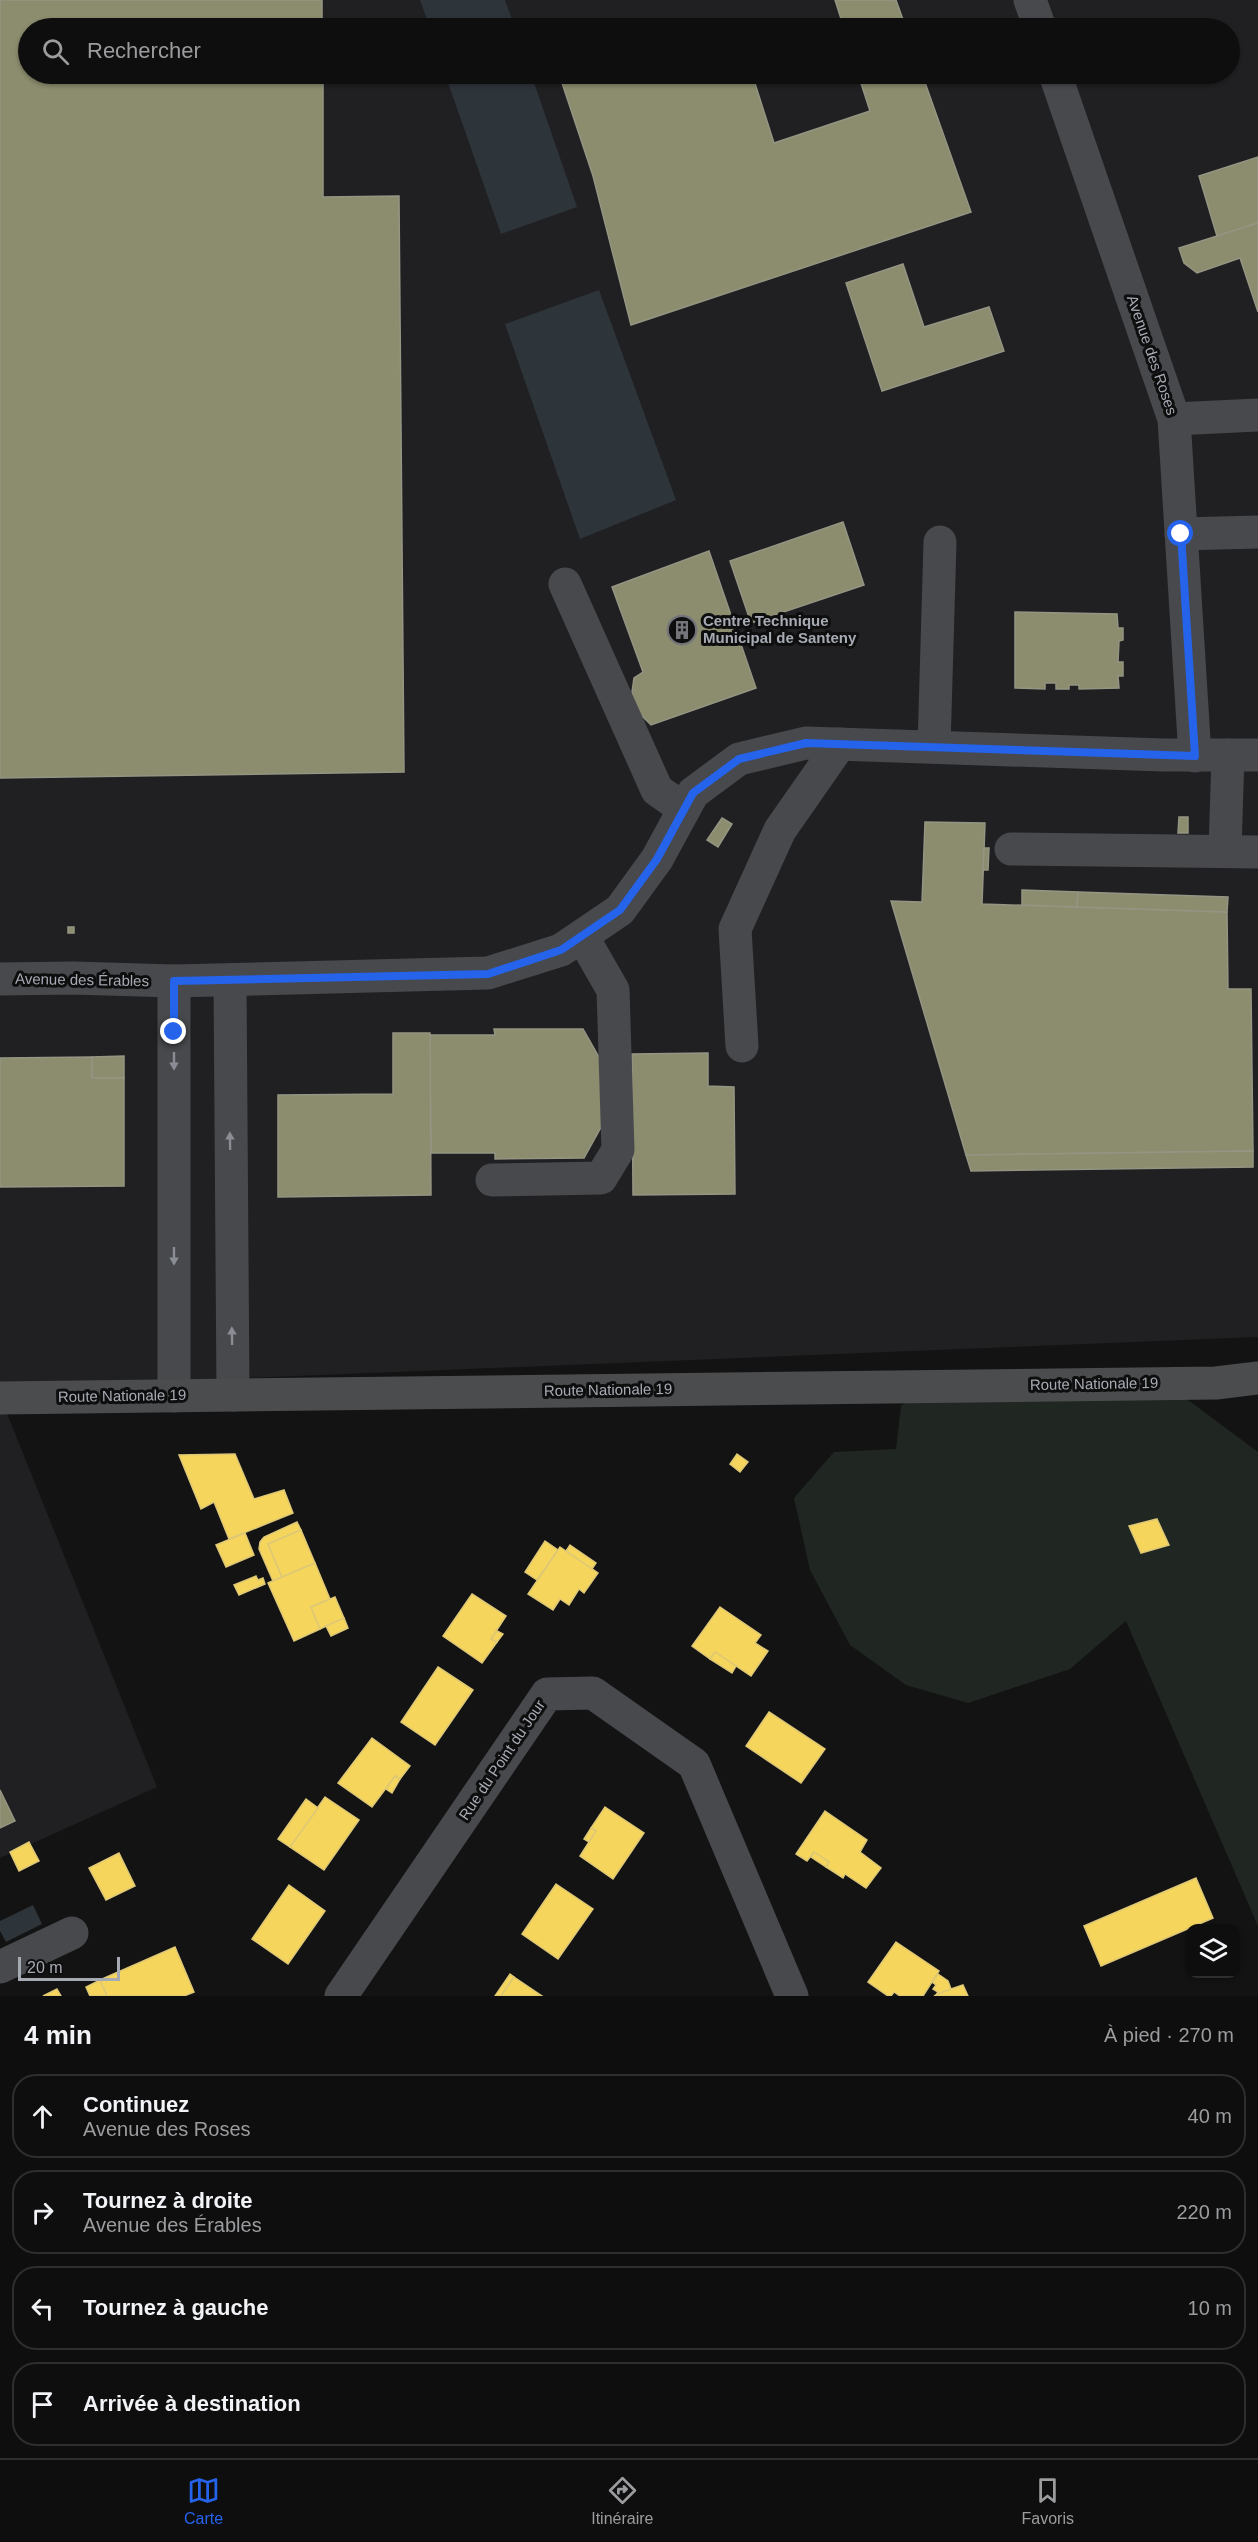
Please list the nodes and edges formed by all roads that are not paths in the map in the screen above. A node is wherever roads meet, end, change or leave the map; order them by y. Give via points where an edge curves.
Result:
1 (1030, 0) edge
2 (1036, 18) edge
3 (1058, 84) edge
4 (1258, 415) edge
5 (1174, 419) junction
6 (1258, 532) edge
7 (1181, 534) junction
8 (940, 542) dead end
9 (565, 584) dead end
10 (840, 744) junction
11 (934, 747) junction
12 (1243, 755) edge
13 (1195, 756) junction
14 (684, 809) junction
15 (1011, 849) dead end
16 (1225, 851) junction
17 (1258, 852) edge
18 (582, 936) junction
19 (0, 979) edge
20 (230, 980) junction
21 (174, 981) junction
22 (742, 1046) dead end
23 (492, 1180) dead end
24 (1258, 1378) edge
25 (1216, 1383) junction
26 (1258, 1386) edge
27 (233, 1395) junction
28 (174, 1396) junction
29 (0, 1398) edge
30 (72, 1933) dead end
31 (0, 1967) edge
32 (341, 1996) edge
33 (792, 1996) edge

1 - 2 street
3 - 5 street, Avenue des Roses
4 - 5 street
5 - 7 street, Avenue des Roses
6 - 7 street
7 - 13 street, Avenue des Roses
8 - 11 street
9 - 14 street via 657,790
10 - 11 street, Avenue des Érables
10 - 14 street, Avenue des Érables via 806,743 739,759 693,793
10 - 22 street via 780,830 735,929
11 - 13 street, Avenue des Érables
12 - 13 street, Avenue des Érables
12 - 16 street
14 - 18 street, Avenue des Érables via 657,859 620,910
15 - 16 street
16 - 17 street
18 - 20 street, Avenue des Érables via 561,950 488,974
18 - 23 street via 613,990 618,1150 601,1178
19 - 21 street, Avenue des Érables
20 - 21 street, Avenue des Érables
27 -> 20 street
21 -> 28 street
24 - 25 main road, Route Nationale 19
25 - 26 main road, Route Nationale 19
25 - 27 main road, Route Nationale 19
27 - 28 main road, Route Nationale 19
28 - 29 main road, Route Nationale 19
30 - 31 street
32 - 33 street, Rue du Point du Jour via 547,1694 593,1692 694,1764

